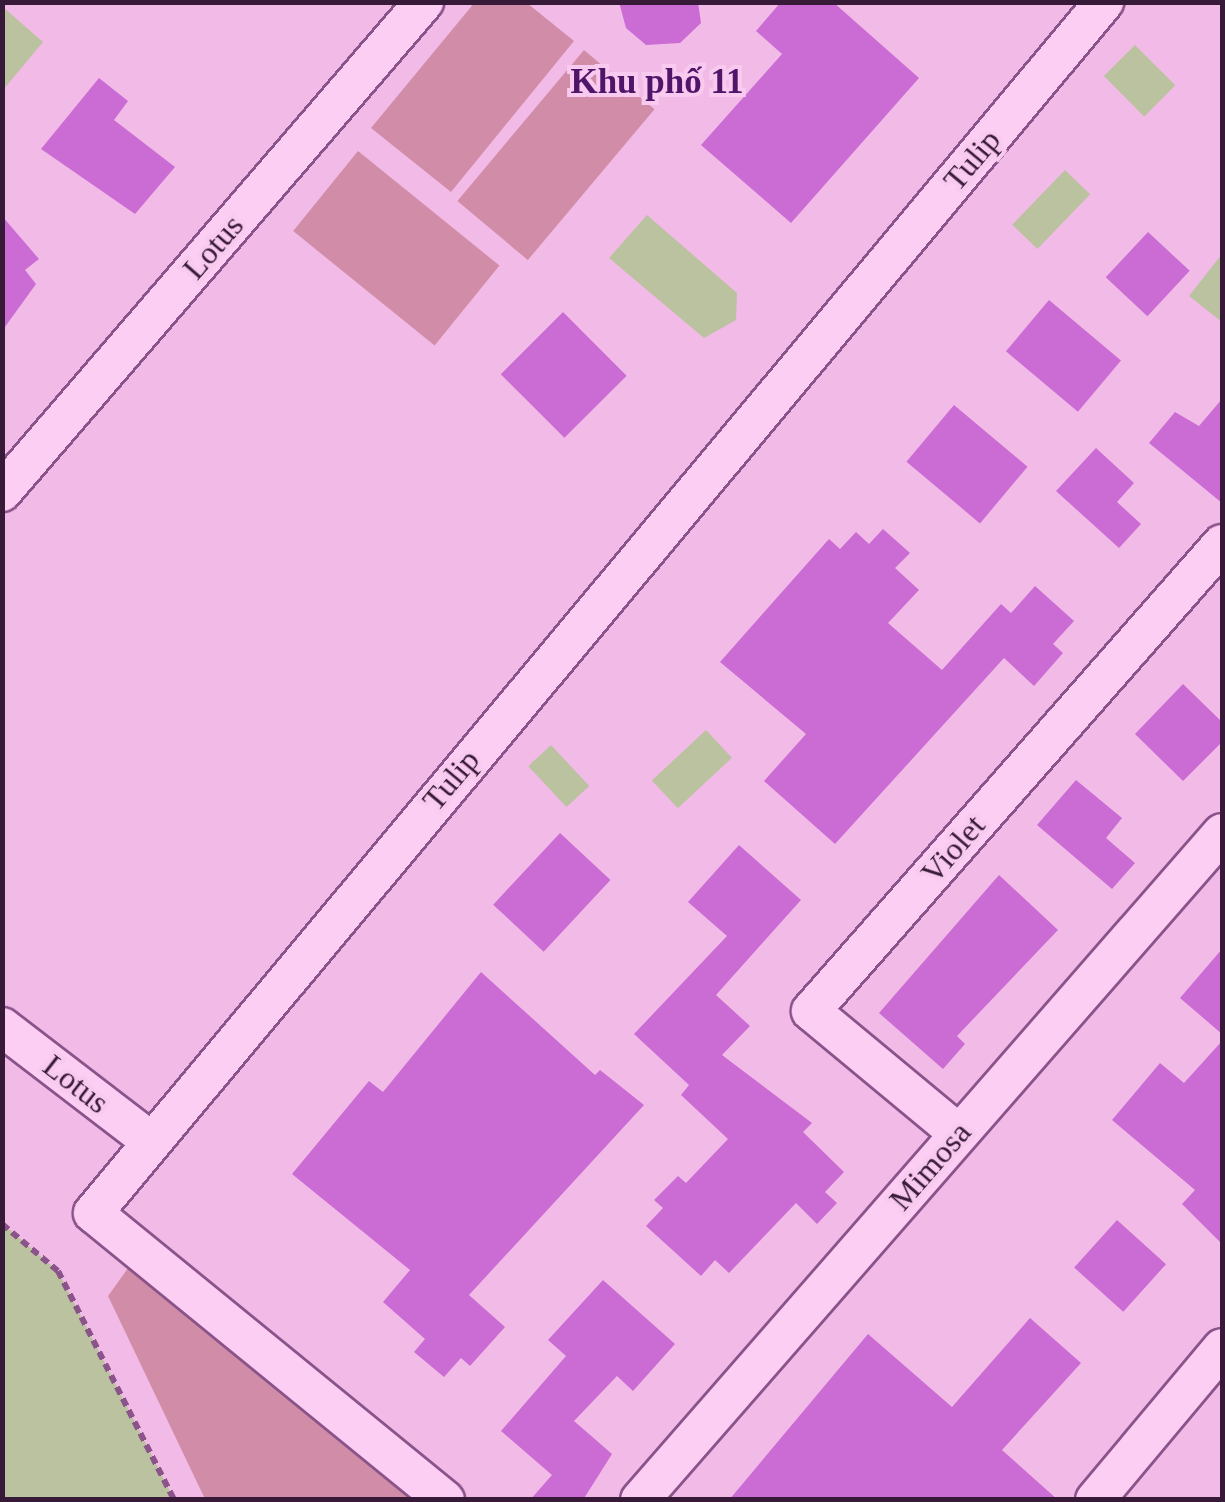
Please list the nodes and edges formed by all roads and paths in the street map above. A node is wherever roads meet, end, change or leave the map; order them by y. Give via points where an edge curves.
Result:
1 (424, 2) edge
2 (1104, 2) edge
3 (2, 492) edge
4 (1222, 544) edge
5 (1222, 833) edge
6 (2, 1027) edge
7 (958, 1134) junction
8 (148, 1140) junction
9 (2, 1224) edge
10 (1222, 1348) edge
11 (174, 1500) edge
12 (445, 1500) edge
13 (640, 1500) edge
14 (1096, 1500) edge

1 - 3 street, Lotus
2 - 8 street, Tulip
4 - 7 street, Violet via 810,1011
5 - 7 street, Mimosa
6 - 8 street, Lotus
7 - 13 street, Mimosa
8 - 12 street, Tulip via 93,1213
9 - 11 path via 58,1272
10 - 14 street

